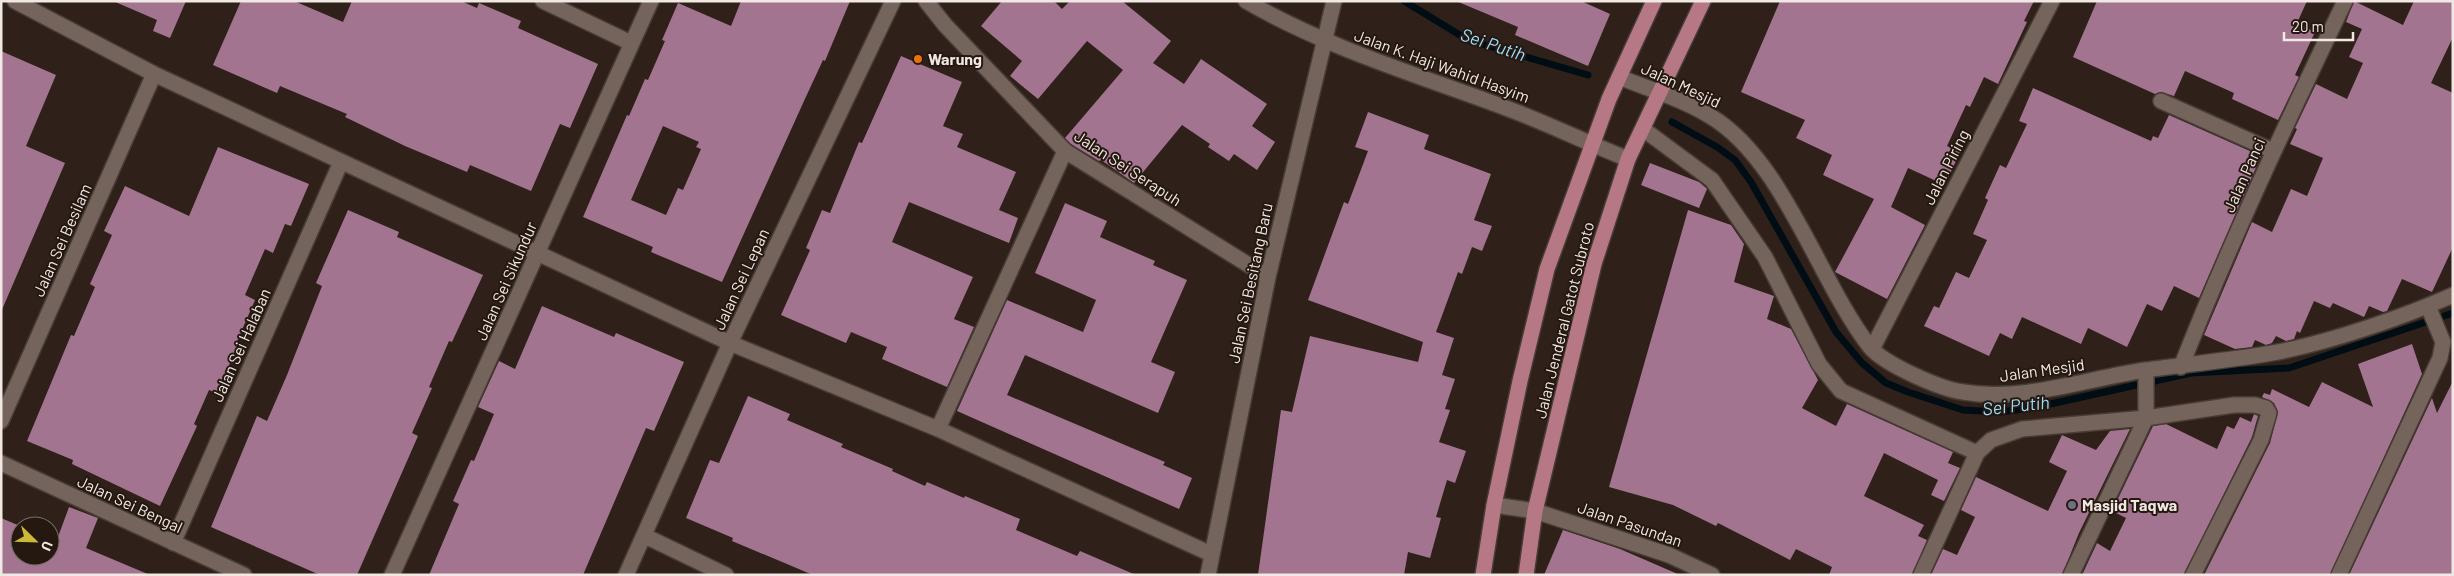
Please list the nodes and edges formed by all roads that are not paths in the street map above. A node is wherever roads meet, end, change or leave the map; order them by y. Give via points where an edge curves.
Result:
1 (15, 1) edge
2 (543, 1) edge
3 (651, 1) edge
4 (893, 1) edge
5 (926, 1) edge
6 (1246, 1) edge
7 (1334, 1) edge
8 (1654, 1) edge
9 (1703, 1) edge
10 (2052, 1) edge
11 (2346, 1) edge
12 (1323, 41) junction
13 (631, 43) junction
14 (154, 74) junction
15 (1619, 77) junction
16 (1659, 92) junction
17 (2161, 101) dead end
18 (1642, 129) junction
19 (1591, 145) junction
20 (1065, 151) junction
21 (2273, 151) junction
22 (1628, 159) junction
23 (341, 162) junction
24 (537, 254) junction
25 (1268, 277) junction
26 (2453, 296) edge
27 (2428, 308) junction
28 (730, 343) junction
29 (1872, 349) junction
30 (2181, 367) junction
31 (2146, 377) junction
32 (2146, 418) junction
33 (1, 421) edge
34 (938, 429) junction
35 (1977, 453) junction
36 (1, 463) edge
37 (1494, 505) junction
38 (1535, 511) junction
39 (644, 536) junction
40 (173, 544) junction
41 (1211, 554) junction
42 (244, 575) edge
43 (392, 575) edge
44 (626, 575) edge
45 (726, 575) edge
46 (1208, 575) edge
47 (1483, 575) edge
48 (1526, 575) edge
49 (1712, 575) edge
50 (1921, 575) edge
51 (2071, 575) edge
52 (2193, 575) edge
53 (2339, 575) edge

1 - 14 street
2 - 13 street
3 - 13 street, Jalan Sei Sikundur
4 - 28 street, Jalan Sei Lepan
5 - 20 street, Jalan Sei Serapuh
6 - 12 street, Jalan K. Haji Wahid Hasyim
7 - 12 street, Jalan Sei Besitang Baru
8 - 15 main road, Jalan Jenderal Gatot Subroto
9 - 16 main road, Jalan Jenderal Gatot Subroto
10 - 29 street, Jalan Piring
11 - 21 street, Jalan Panci
12 - 19 street, Jalan K. Haji Wahid Hasyim via 1516,111
12 - 25 street, Jalan Sei Besitang Baru
13 - 24 street, Jalan Sei Sikundur
14 - 23 street
14 - 33 street, Jalan Sei Besilam
15 - 16 street, Jalan Mesjid
15 - 19 main road, Jalan Jenderal Gatot Subroto
16 - 18 main road, Jalan Jenderal Gatot Subroto
16 - 29 street, Jalan Mesjid via 1710,115 1746,144 1770,178 1830,284
17 - 21 street
18 - 22 main road, Jalan Jenderal Gatot Subroto
18 - 35 street via 1712,180 1765,257 1819,364 1841,391
19 - 22 street, Jalan K. Haji Wahid Hasyim
19 - 37 main road, Jalan Jenderal Gatot Subroto via 1547,270
20 - 25 street, Jalan Sei Serapuh
20 - 34 street
21 - 30 street, Jalan Panci via 2210,292
22 - 38 main road, Jalan Jenderal Gatot Subroto via 1594,264
23 - 24 street
23 - 40 street, Jalan Sei Halaban
24 - 28 street
24 - 43 street, Jalan Sei Sikundur
25 - 41 street, Jalan Sei Besitang Baru
26 - 27 street, Jalan Mesjid
27 - 30 street, Jalan Mesjid via 2279,351
27 - 53 street via 2443,342 2440,358
28 - 34 street
28 - 39 street, Jalan Sei Lepan
29 - 31 street, Jalan Mesjid via 1922,380 1962,392 2035,391
30 - 31 street, Jalan Mesjid
31 - 32 street
32 - 35 street via 2022,429 1991,440
32 - 51 street
32 - 52 street via 2234,405 2255,405 2266,408 2270,413 2261,440
34 - 41 street
35 - 50 street
36 - 40 street, Jalan Sei Bengal
37 - 38 street, Jalan Pasundan
37 - 47 main road, Jalan Jenderal Gatot Subroto
38 - 48 main road, Jalan Jenderal Gatot Subroto
38 - 49 street, Jalan Pasundan via 1669,554
39 - 44 street, Jalan Sei Lepan
39 - 45 street
40 - 42 street, Jalan Sei Bengal
41 - 46 street, Jalan Sei Besitang Baru

